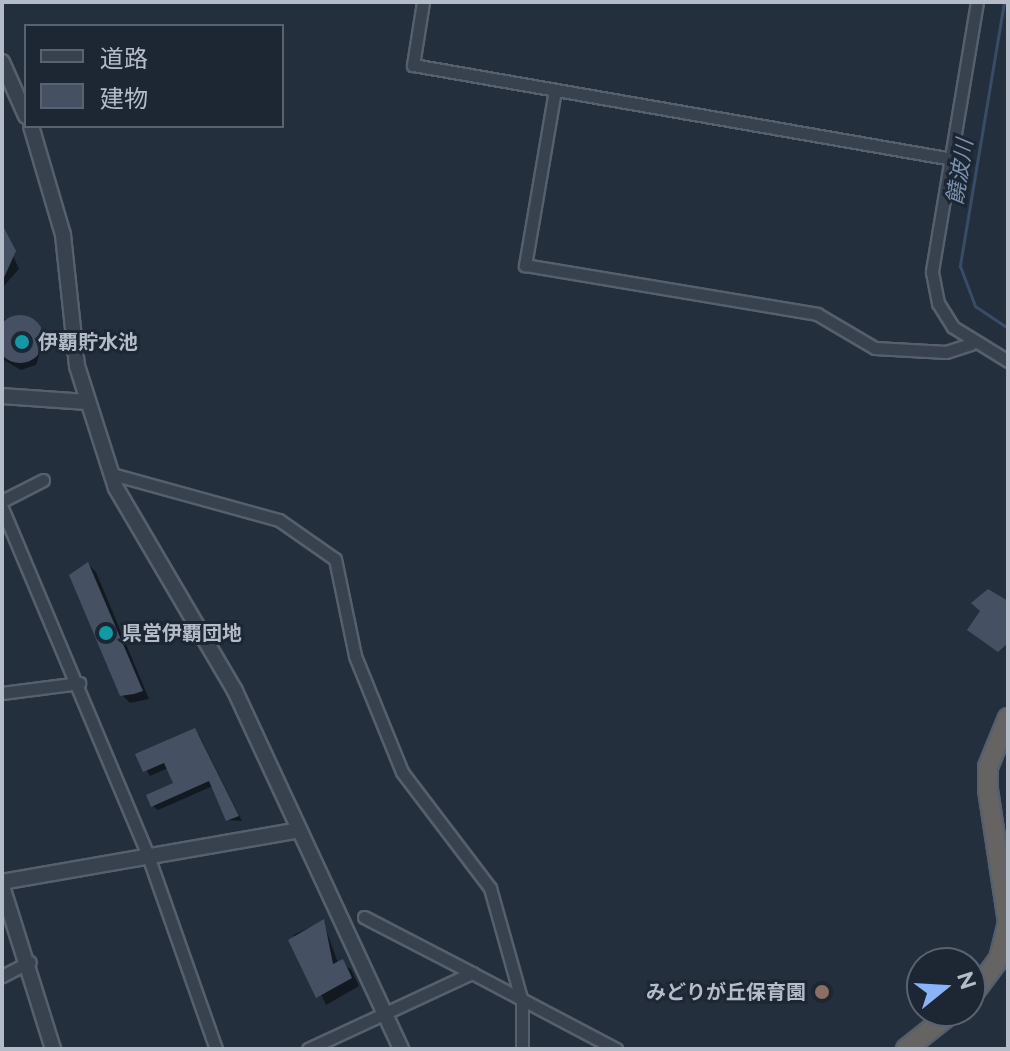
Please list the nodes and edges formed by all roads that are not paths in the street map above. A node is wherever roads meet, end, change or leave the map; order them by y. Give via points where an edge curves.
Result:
1 (423, 2) edge
2 (977, 2) edge
3 (2, 63) edge
4 (555, 90) junction
5 (24, 112) edge
6 (32, 128) edge
7 (952, 159) junction
8 (971, 344) junction
9 (1008, 361) edge
10 (2, 396) edge
11 (87, 402) junction
12 (112, 474) junction
13 (43, 480) dead end
14 (2, 501) edge
15 (2, 508) edge
16 (79, 683) junction
17 (2, 693) edge
18 (1008, 718) edge
19 (295, 831) junction
20 (147, 853) junction
21 (2, 884) edge
22 (364, 917) dead end
23 (1006, 943) edge
24 (30, 962) junction
25 (472, 973) junction
26 (986, 974) edge
27 (2, 976) edge
28 (522, 1002) junction
29 (383, 1011) junction
30 (934, 1027) edge
31 (53, 1049) edge
32 (216, 1049) edge
33 (308, 1049) edge
34 (401, 1049) edge
35 (522, 1049) edge
36 (616, 1049) edge
37 (906, 1049) edge

1 - 4 street via 413,65
2 - 7 street
3 - 5 street
4 - 7 street
4 - 8 street via 525,265 817,314 875,348 946,352
6 - 11 street via 63,235
7 - 8 street via 932,272 938,303
8 - 9 street
10 - 11 street
11 - 12 street
12 - 19 street via 228,678
12 - 28 street via 279,520 335,559 370,701 414,796 490,888
13 - 14 street
15 - 16 street
16 - 17 street
16 - 20 street
18 - 23 highway via 988,767 1006,884
19 - 20 street
19 - 29 street
20 - 21 street
20 - 32 street
21 - 24 street
22 - 25 street
23 - 26 highway
24 - 27 street
24 - 31 street
25 - 28 street
25 - 29 street
28 - 35 street
28 - 36 street
29 - 33 street
29 - 34 street
30 - 37 highway

